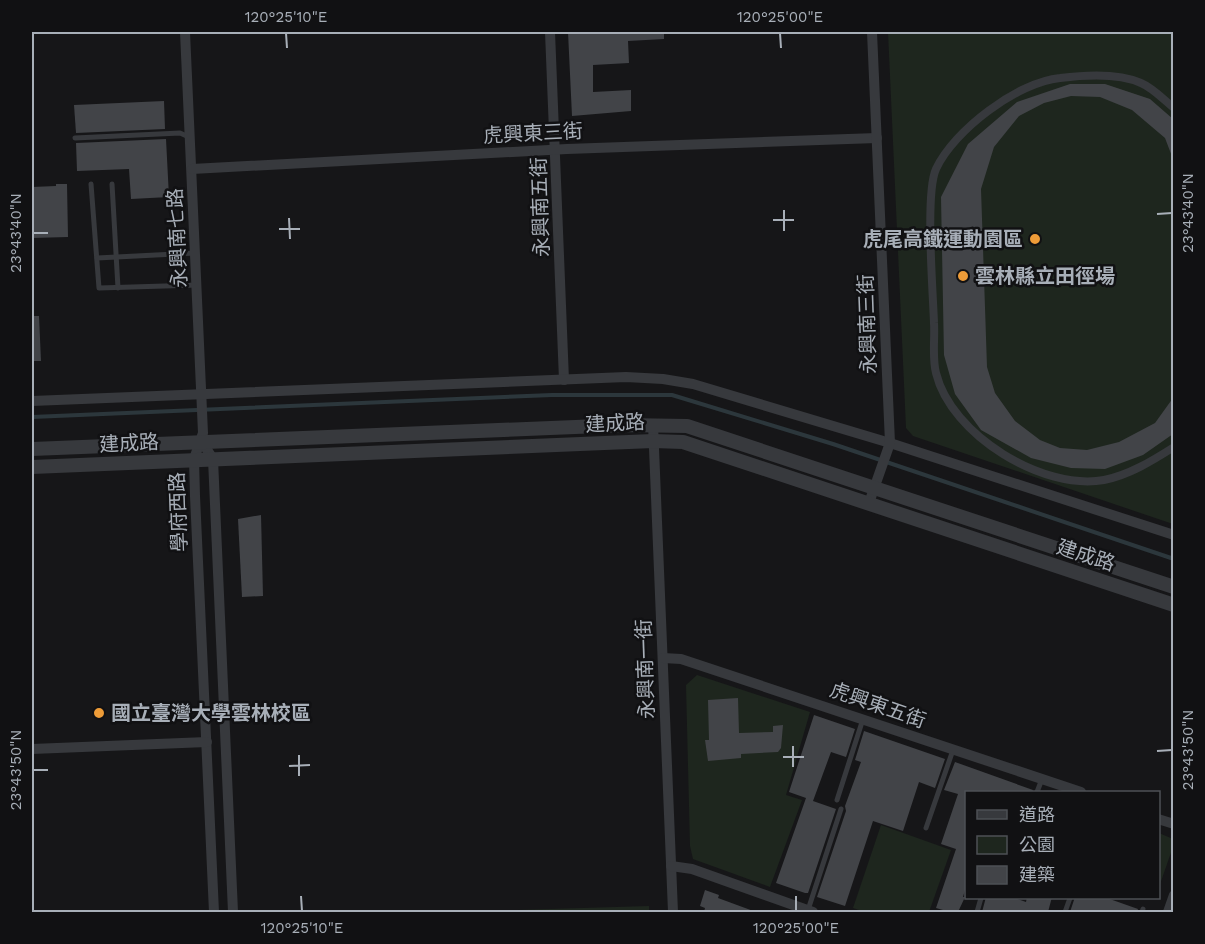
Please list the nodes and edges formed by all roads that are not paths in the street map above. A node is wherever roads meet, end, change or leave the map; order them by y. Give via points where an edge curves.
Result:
1 (185, 32) edge
2 (550, 32) edge
3 (872, 32) edge
4 (1173, 108) edge
5 (75, 138) dead end
6 (190, 138) junction
7 (877, 138) junction
8 (556, 150) junction
9 (192, 169) junction
10 (91, 184) dead end
11 (112, 184) dead end
12 (195, 253) junction
13 (116, 257) junction
14 (97, 258) junction
15 (197, 285) junction
16 (118, 288) junction
17 (564, 381) junction
18 (201, 397) junction
19 (32, 401) edge
20 (653, 424) junction
21 (202, 437) junction
22 (653, 441) junction
23 (889, 447) junction
24 (1173, 447) edge
25 (32, 449) edge
26 (194, 459) junction
27 (213, 459) junction
28 (32, 467) edge
29 (877, 486) junction
30 (869, 503) junction
31 (1173, 535) edge
32 (1173, 587) edge
33 (1173, 605) edge
34 (663, 658) junction
35 (862, 719) junction
36 (207, 742) junction
37 (32, 749) edge
38 (952, 750) junction
39 (1042, 779) junction
40 (1037, 791) edge
41 (1078, 791) edge
42 (837, 800) dead end
43 (841, 809) dead end
44 (926, 828) dead end
45 (671, 866) junction
46 (1173, 895) edge
47 (214, 912) edge
48 (233, 912) edge
49 (673, 912) edge
50 (810, 912) edge
51 (1168, 912) edge

1 - 6 street, 永興南七路
2 - 8 street, 永興南五街
3 - 7 street, 永興南三街
4 - 24 street via 1141,83 1094,74 1046,79 1007,96 968,129 936,170 931,206 935,373 949,400 982,441 1013,463 1066,479 1102,480 1130,472
5 - 6 lane via 180,133
6 - 9 street, 永興南七路
7 - 8 street, 虎興東三街
7 - 23 street, 永興南三街
8 - 9 street, 虎興東三街
8 - 17 street, 永興南五街
9 - 12 street, 永興南七路
10 - 14 lane
11 - 13 lane
12 - 13 lane
12 - 15 street, 永興南七路
13 - 14 lane
13 - 16 lane
14 - 16 lane via 99,288
15 - 16 lane
15 - 18 street, 永興南七路
17 - 18 street
17 - 23 street via 626,377 693,384
18 - 19 street
18 - 21 street, 永興南七路
20 - 21 street, 建成路
20 - 22 street, 永興南一街
20 - 29 street, 建成路 via 687,426
21 - 25 street, 建成路
21 - 26 street, 學府西路
21 - 27 street, 學府西路
22 - 27 street, 建成路
22 - 30 street, 建成路 via 683,442
22 - 34 street, 永興南一街
23 - 29 street, 永興南三街
23 - 31 street
26 - 27 street, 建成路
26 - 28 street, 建成路
26 - 36 street, 學府西路
27 - 48 street, 學府西路
29 - 30 street, 永興南三街
29 - 32 street, 建成路
30 - 33 street, 建成路
34 - 35 street, 虎興東五街 via 681,659
34 - 45 street, 永興南一街
35 - 38 street, 虎興東五街
35 - 42 lane
36 - 37 street
36 - 47 street, 學府西路
38 - 39 street, 虎興東五街
38 - 44 lane
39 - 40 lane
39 - 41 street, 虎興東五街
43 - 50 lane
45 - 49 street, 永興南一街
45 - 50 street via 692,869
46 - 51 street

